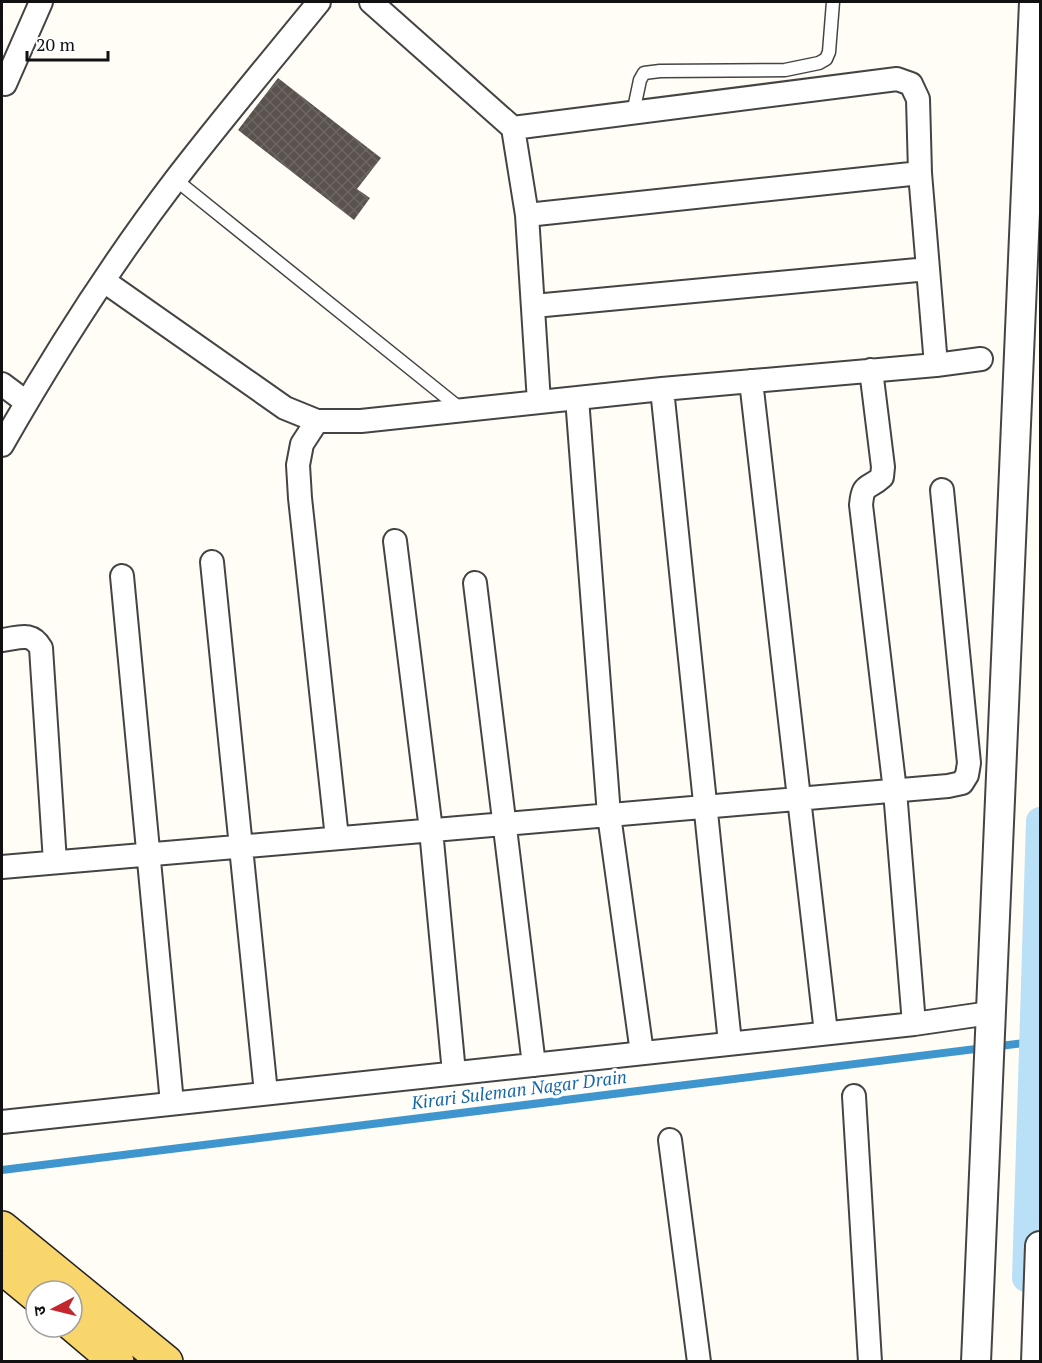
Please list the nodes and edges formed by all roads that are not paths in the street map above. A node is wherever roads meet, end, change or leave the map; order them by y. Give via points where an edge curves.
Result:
1 (41, 2) edge
2 (319, 2) edge
3 (372, 2) edge
4 (833, 2) edge
5 (1034, 2) edge
6 (5, 84) dead end
7 (633, 113) junction
8 (513, 128) junction
9 (920, 173) junction
10 (176, 180) junction
11 (527, 215) junction
12 (928, 269) junction
13 (104, 281) junction
14 (534, 306) junction
15 (981, 359) dead end
16 (936, 365) junction
17 (871, 370) junction
18 (751, 381) junction
19 (2, 384) edge
20 (662, 389) junction
21 (577, 398) junction
22 (26, 402) junction
23 (539, 402) junction
24 (462, 410) junction
25 (317, 421) junction
26 (2, 445) edge
27 (942, 490) dead end
28 (395, 541) dead end
29 (212, 562) dead end
30 (123, 576) dead end
31 (475, 583) dead end
32 (2, 640) edge
33 (895, 791) junction
34 (799, 799) junction
35 (705, 807) junction
36 (609, 815) junction
37 (506, 824) junction
38 (431, 830) junction
39 (337, 838) junction
40 (240, 846) junction
41 (150, 854) junction
42 (56, 862) junction
43 (2, 867) edge
44 (990, 1017) junction
45 (914, 1024) junction
46 (826, 1033) junction
47 (730, 1043) junction
48 (642, 1053) junction
49 (534, 1065) junction
50 (454, 1073) junction
51 (266, 1093) junction
52 (854, 1096) dead end
53 (172, 1103) junction
54 (2, 1122) edge
55 (670, 1140) dead end
56 (2, 1228) edge
57 (1041, 1246) edge
58 (2, 1267) edge
59 (24, 1285) edge
60 (84, 1334) edge
61 (117, 1362) edge
62 (166, 1362) edge
63 (699, 1362) edge
64 (870, 1362) edge
65 (976, 1362) edge
66 (1036, 1362) edge

1 - 6 street
2 - 10 street
3 - 8 street
4 - 7 lane via 829,52 819,63 785,70 644,73
5 - 44 street
7 - 8 street
7 - 9 street via 897,80 912,84 918,99
8 - 11 street
9 - 11 street
9 - 12 street
10 - 13 street
10 - 24 lane
11 - 14 street
12 - 14 street
12 - 16 street
13 - 22 street
13 - 25 street via 285,408
14 - 23 street
15 - 16 street
16 - 17 street
17 - 18 street
17 - 33 street via 883,467 882,477 862,494 861,505
18 - 20 street
18 - 34 street
19 - 22 street
20 - 21 street
20 - 35 street
21 - 23 street
21 - 36 street
22 - 26 street
23 - 24 street
24 - 25 street via 361,421
25 - 39 street via 302,444 298,465
27 - 33 street via 969,763 962,783
28 - 38 street
29 - 40 street
30 - 41 street
31 - 37 street
32 - 42 street via 28,637 41,648
33 - 34 street
33 - 45 street
34 - 35 street
34 - 46 street
35 - 36 street
35 - 47 street
36 - 37 street
36 - 48 street
37 - 38 street
37 - 49 street
38 - 39 street
38 - 50 street
39 - 40 street
40 - 41 street
40 - 51 street
41 - 42 street
41 - 53 street
42 - 43 street
44 - 45 street
44 - 65 street
45 - 46 street
46 - 47 street
47 - 48 street
48 - 49 street
49 - 50 street
50 - 51 street
51 - 53 street
52 - 64 street
53 - 54 street
55 - 63 street
56 - 62 main road
57 - 66 street
58 - 59 main road
60 - 61 main road

